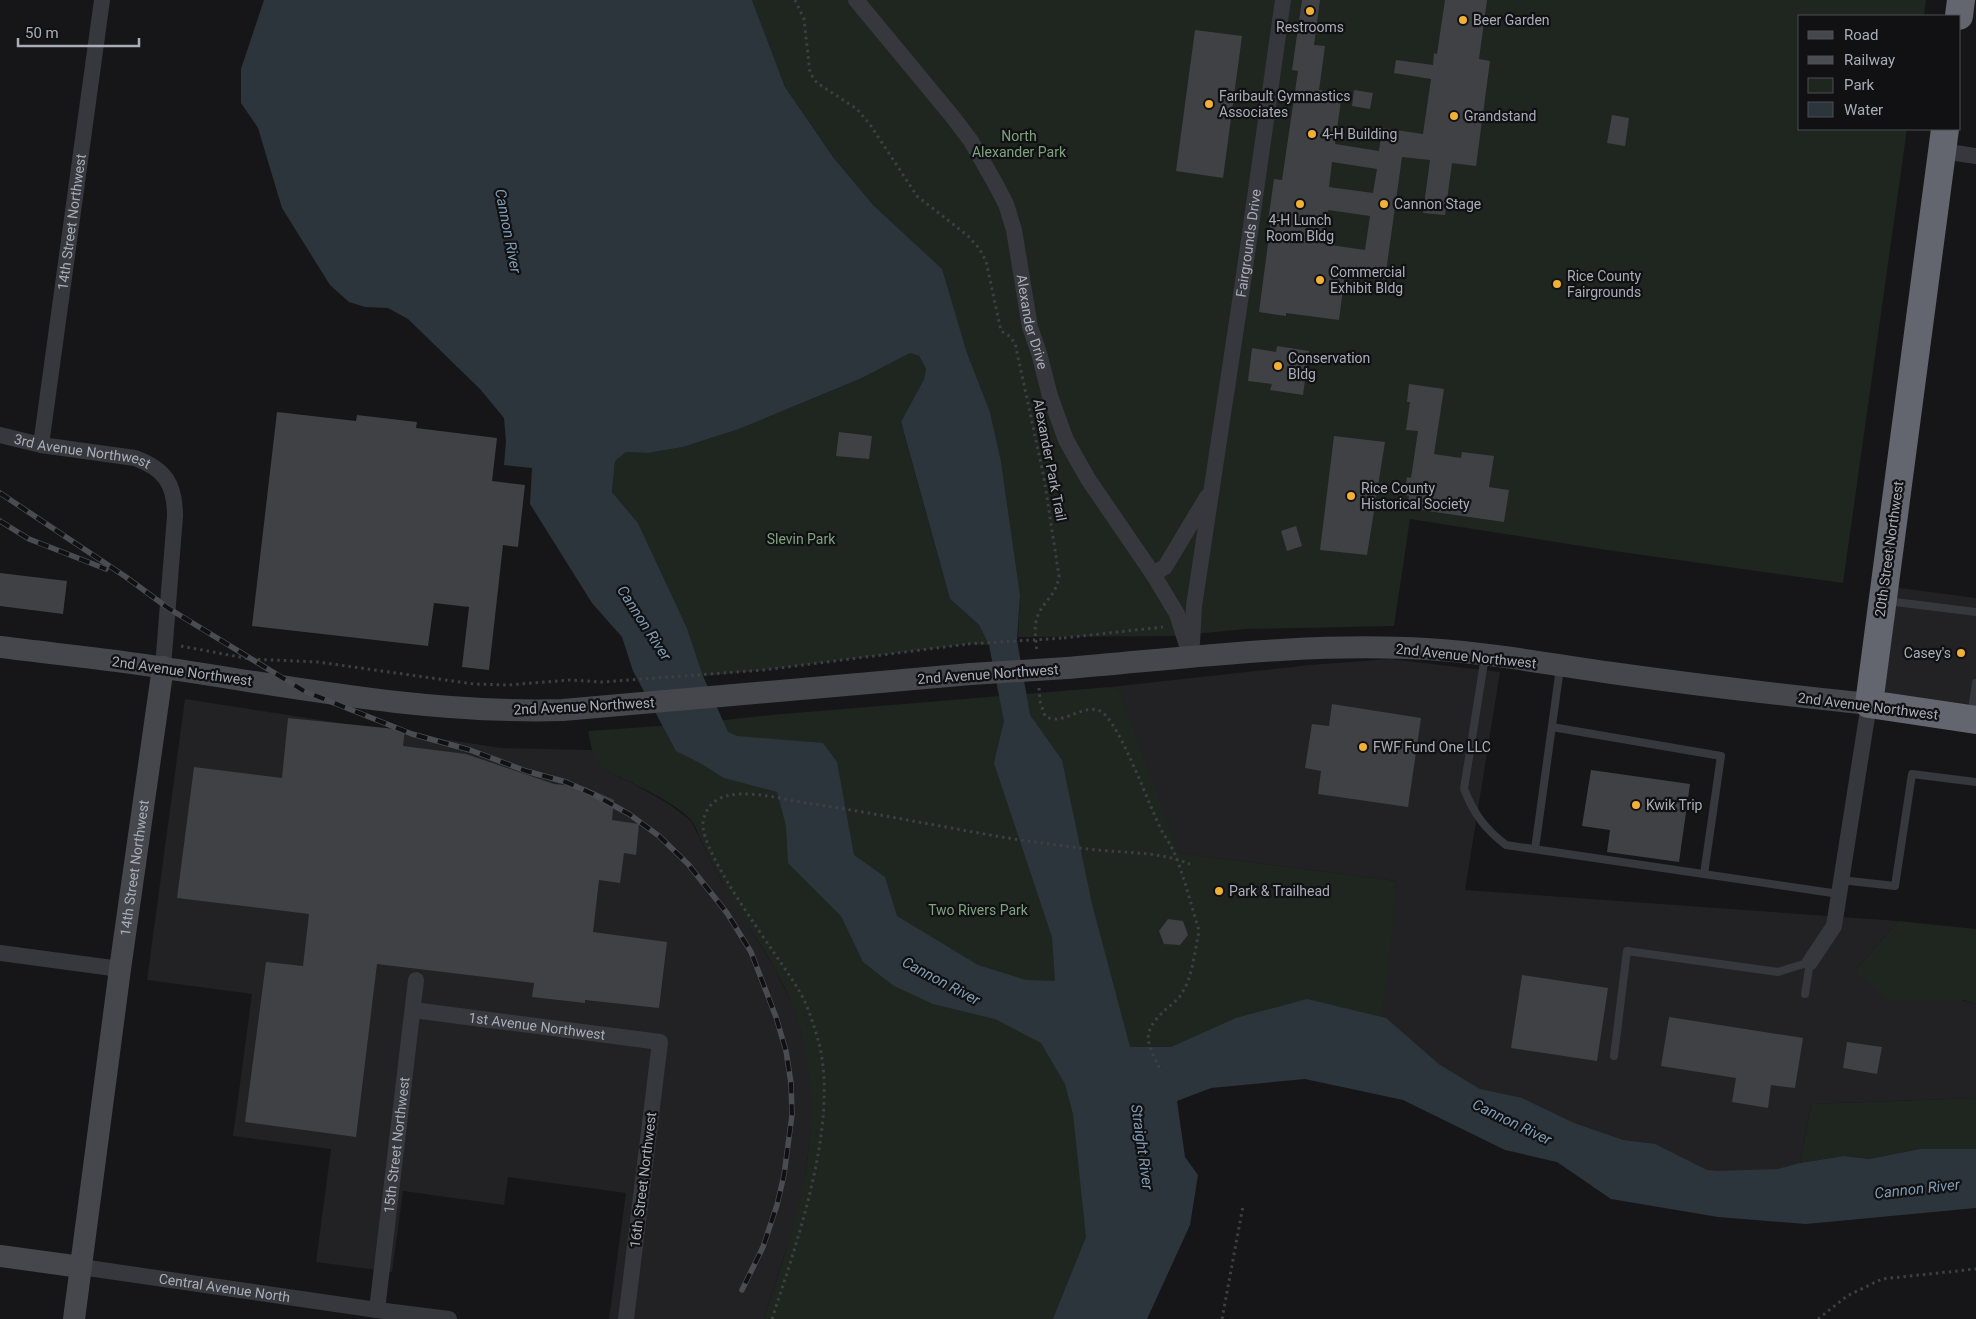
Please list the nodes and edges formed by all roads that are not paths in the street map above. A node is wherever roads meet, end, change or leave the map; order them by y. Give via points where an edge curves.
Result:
1 (102, 0) edge
2 (856, 0) edge
3 (1283, 0) edge
4 (1961, 0) edge
5 (1959, 15) edge
6 (1943, 140) edge
7 (1976, 156) edge
8 (0, 435) edge
9 (41, 445) junction
10 (162, 472) joint
11 (1212, 486) junction
12 (1153, 574) junction
13 (1883, 600) junction
14 (1976, 612) edge
15 (0, 647) edge
16 (1485, 655) junction
17 (1191, 658) junction
18 (1560, 666) junction
19 (163, 667) junction
20 (1976, 683) edge
21 (1869, 704) junction
22 (1974, 719) edge
23 (1552, 727) junction
24 (1976, 782) edge
25 (1534, 849) junction
26 (1704, 874) junction
27 (1840, 887) junction
28 (0, 953) edge
29 (1810, 962) junction
30 (120, 969) junction
31 (416, 980) dead end
32 (1804, 994) dead end
33 (413, 1010) junction
34 (660, 1042) joint
35 (1614, 1056) dead end
36 (0, 1256) edge
37 (81, 1266) junction
38 (377, 1310) junction
39 (74, 1319) edge
40 (449, 1319) edge
41 (626, 1319) edge

1 - 9 street, 14th Street Northwest
2 - 12 street, Alexander Drive via 971,141 1006,204 1014,230 1030,327 1066,440 1088,479
3 - 11 street, Fairgrounds Drive
4 - 5 highway
6 - 7 street
6 - 13 highway, 20th Street Northwest
8 - 9 street, 3rd Avenue Northwest
9 - 10 street, 3rd Avenue Northwest via 135,458
10 - 19 street, 14th Street Northwest via 175,501
11 - 12 street, Fairgrounds Drive via 1164,567
11 - 17 street, Fairgrounds Drive via 1194,606
12 - 17 street, Alexander Drive via 1177,614
13 - 14 lane
13 - 21 highway, 20th Street Northwest
15 - 19 street, 2nd Avenue Northwest
16 - 17 street, 2nd Avenue Northwest via 1390,648 1297,650
16 - 18 street, 2nd Avenue Northwest
16 - 25 lane via 1464,789 1472,809 1491,833 1506,845
17 - 19 street, 2nd Avenue Northwest, bridge via 523,711 444,707 304,690
18 - 21 street, 2nd Avenue Northwest
18 - 23 lane
19 - 30 street, 14th Street Northwest
20 - 22 lane
21 - 22 highway, 2nd Avenue Northwest
21 - 27 street, 20th Street Northwest
23 - 25 lane
23 - 26 lane via 1721,756
24 - 27 lane via 1912,774 1895,886
25 - 26 lane
26 - 27 lane
27 - 29 street, 20th Street Northwest via 1834,926
28 - 30 street
29 - 32 lane
29 - 35 lane via 1778,972 1628,951
30 - 37 street, 14th Street Northwest
31 - 33 street, 15th Street Northwest
33 - 34 street, 1st Avenue Northwest
33 - 38 street, 15th Street Northwest
34 - 41 street, 16th Street Northwest
36 - 37 street, Central Avenue North
37 - 38 street, Central Avenue North
37 - 39 street, 14th Street Northwest
38 - 40 street, Central Avenue North

